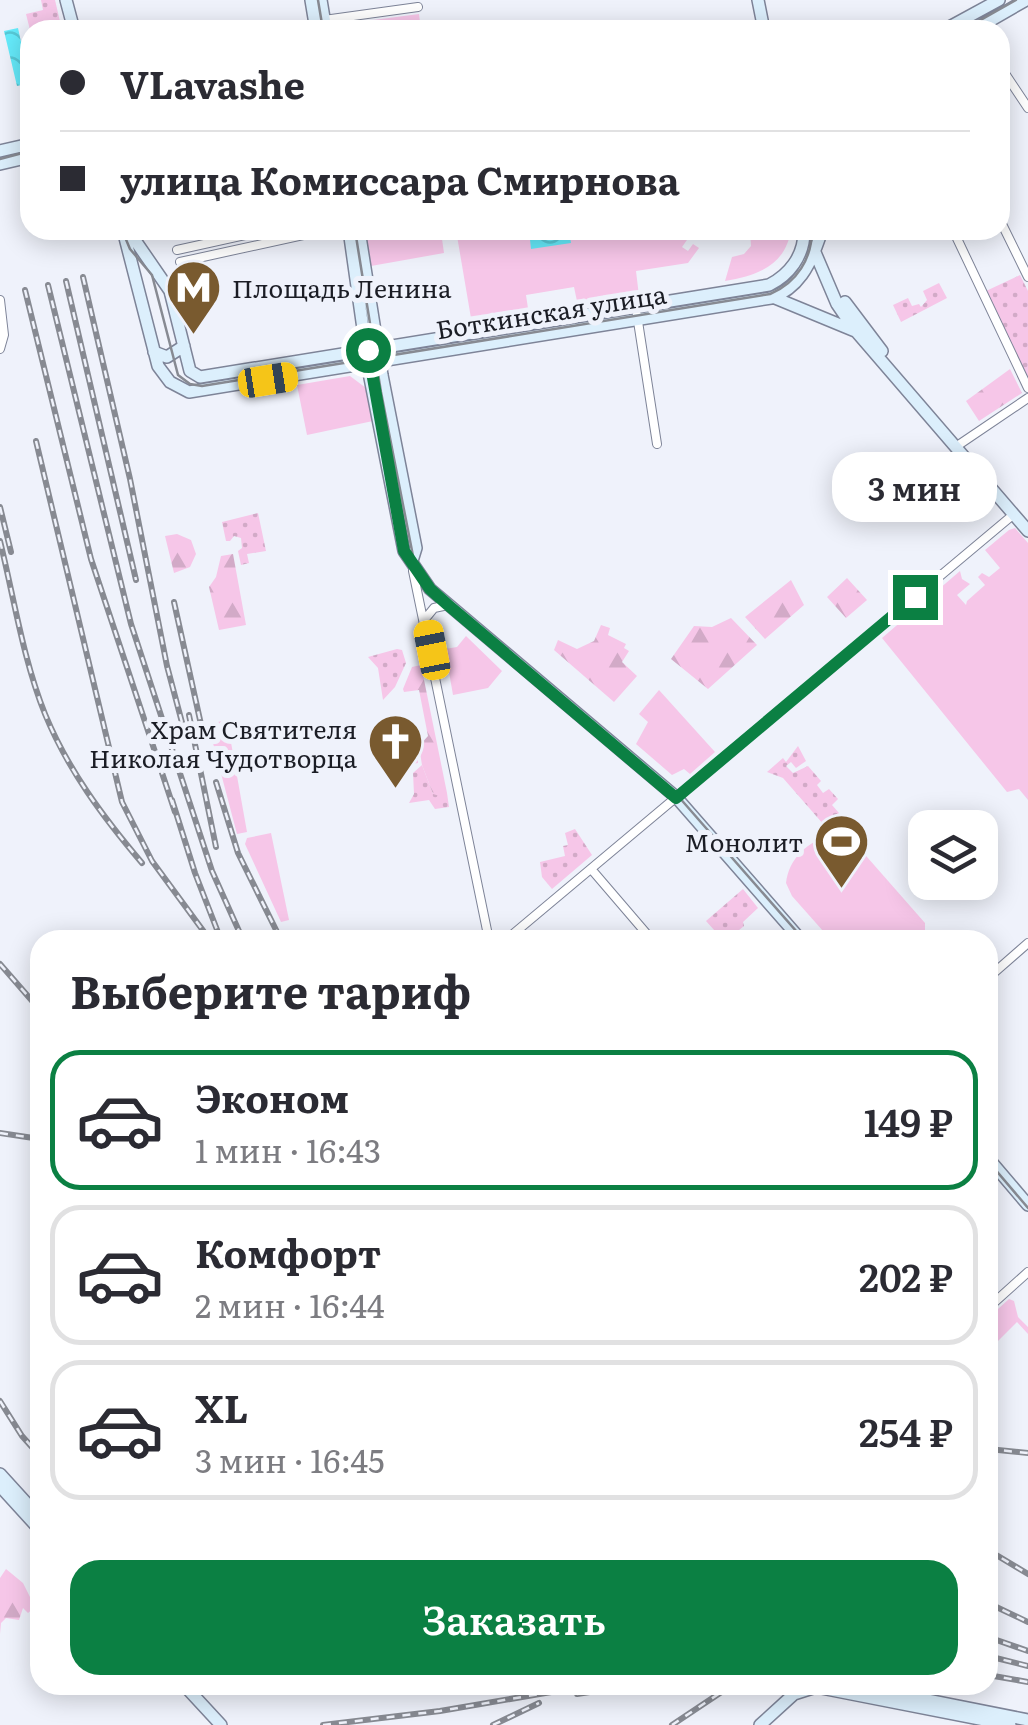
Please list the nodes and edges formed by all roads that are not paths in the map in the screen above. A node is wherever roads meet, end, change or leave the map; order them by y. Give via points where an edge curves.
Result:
1 (999, 0) edge
2 (1026, 0) edge
3 (418, 7) dead end
4 (1028, 8) edge
5 (1004, 14) junction
6 (972, 15) junction
7 (351, 20) edge
8 (963, 20) edge
9 (974, 20) edge
10 (994, 20) edge
11 (1010, 81) edge
12 (1028, 108) edge
13 (128, 240) edge
14 (134, 240) edge
15 (222, 240) edge
16 (280, 240) edge
17 (351, 240) edge
18 (360, 240) edge
19 (802, 240) edge
20 (958, 240) edge
21 (1010, 240) edge
22 (819, 245) edge
23 (1028, 247) edge
24 (177, 250) dead end
25 (1016, 253) junction
26 (800, 254) junction
27 (180, 262) dead end
28 (161, 273) junction
29 (1028, 277) edge
30 (138, 280) junction
31 (771, 298) junction
32 (0, 300) edge
33 (637, 314) junction
34 (858, 333) junction
35 (184, 346) junction
36 (0, 348) edge
37 (154, 352) junction
38 (374, 356) junction
39 (888, 364) junction
40 (219, 381) junction
41 (1028, 388) edge
42 (1028, 398) edge
43 (657, 444) dead end
44 (957, 446) junction
45 (1014, 514) junction
46 (1028, 531) edge
47 (412, 561) junction
48 (448, 605) junction
49 (425, 619) junction
50 (676, 798) junction
51 (592, 870) junction
52 (487, 930) edge
53 (518, 930) edge
54 (643, 930) edge
55 (787, 930) edge
56 (1028, 942) edge
57 (998, 969) edge
58 (998, 1170) edge
59 (1028, 1205) edge
60 (1028, 1272) edge
61 (998, 1299) edge
62 (0, 1474) edge
63 (0, 1486) edge
64 (15, 1496) junction
65 (0, 1509) edge
66 (30, 1509) edge
67 (30, 1516) edge
68 (193, 1695) edge
69 (203, 1695) edge
70 (784, 1695) edge
71 (793, 1695) edge
72 (857, 1695) edge
73 (902, 1695) edge
74 (1028, 1720) edge
75 (220, 1725) edge
76 (231, 1725) edge
77 (750, 1725) edge
78 (760, 1725) edge
79 (1010, 1725) edge

1 - 6 main road
2 - 5 main road
3 - 7 street
4 - 5 main road
5 - 10 main road
6 - 8 main road
6 - 9 street
11 - 12 street
13 - 30 main road
14 - 28 main road
15 - 24 street
16 - 27 street
17 - 38 main road
18 - 38 main road
19 - 26 main road
20 - 41 street
21 - 25 street
22 - 26 main road
22 - 31 main road via 792,288
22 - 34 main road via 838,304
22 - 39 main road via 844,300
23 - 25 street
25 - 29 street
26 - 33 main road, Боткинская улица via 782,278 762,287
28 - 30 main road via 152,269
28 - 35 main road
30 - 37 main road
31 - 33 main road, Боткинская улица
31 - 34 main road
32 - 36 street
33 - 38 main road, Боткинская улица
33 - 43 street
34 - 39 main road
35 - 37 main road via 172,356
35 - 40 main road via 194,374
37 - 40 main road via 177,388 189,392
38 - 40 main road, Боткинская улица
38 - 47 main road via 416,548
39 - 44 main road
42 - 44 street
44 - 45 main road
45 - 46 main road
45 - 50 street
47 - 48 main road
47 - 49 street
48 - 49 street
48 - 50 main road
49 - 52 street
50 - 51 street
50 - 55 main road
51 - 53 street
51 - 54 street
56 - 57 street
58 - 59 main road
60 - 61 street
62 - 64 main road
63 - 64 main road
64 - 65 main road
64 - 66 main road
64 - 67 main road
68 - 75 main road
69 - 76 main road
70 - 77 main road
71 - 78 main road
72 - 79 main road
73 - 74 main road

